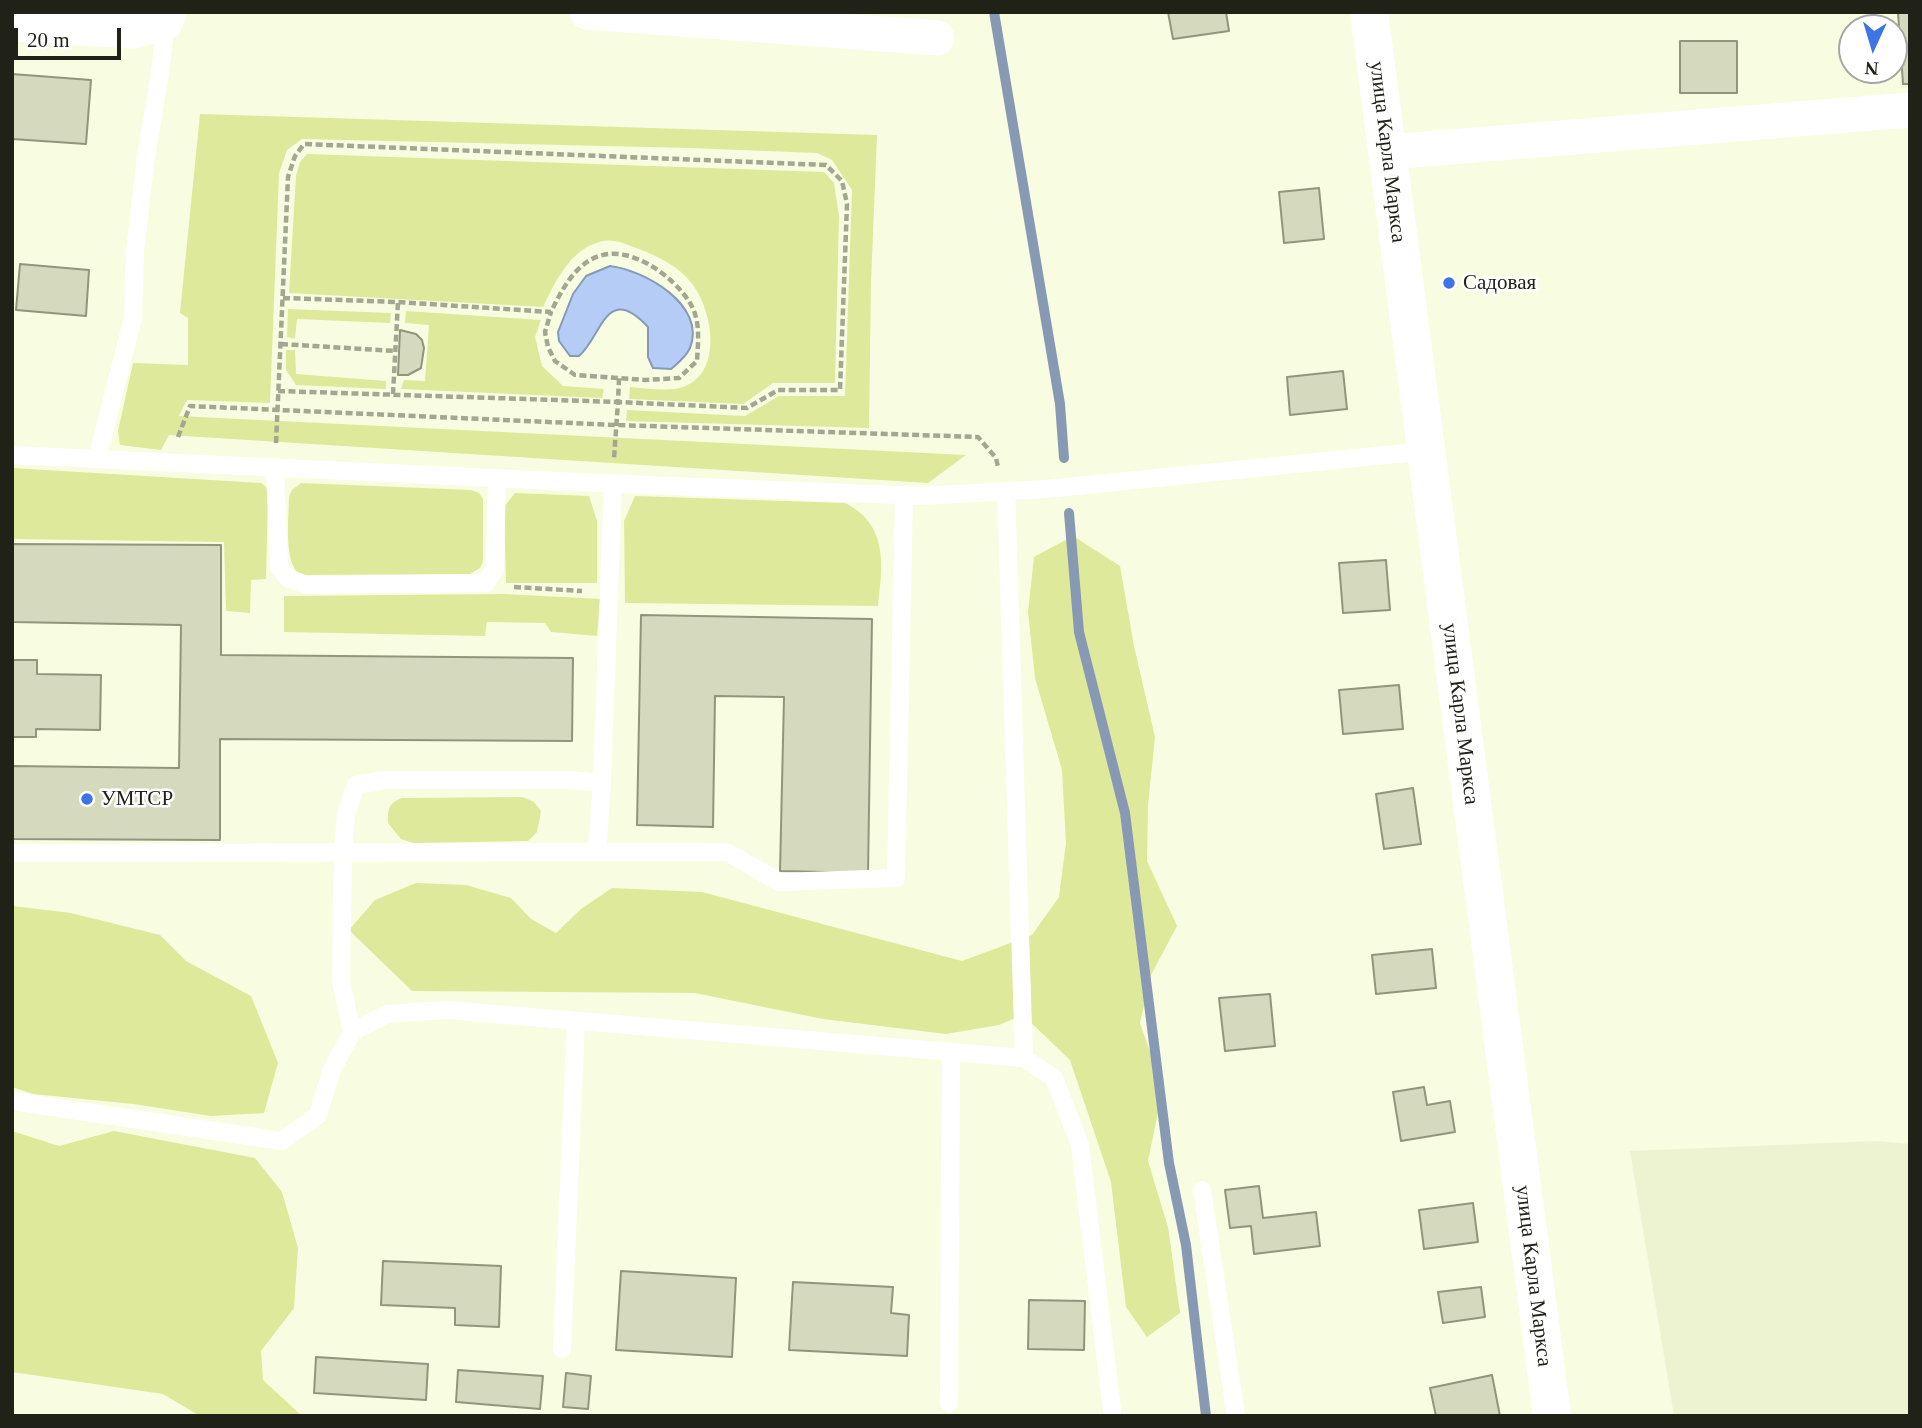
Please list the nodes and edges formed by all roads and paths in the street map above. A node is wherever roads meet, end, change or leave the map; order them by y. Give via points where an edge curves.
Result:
1 (587, 12) edge
2 (1369, 12) edge
3 (167, 17) edge
4 (12, 24) edge
5 (937, 38) dead end
6 (1910, 110) edge
7 (1387, 152) junction
8 (283, 298) junction
9 (398, 302) junction
10 (551, 312) junction
11 (281, 344) junction
12 (395, 351) junction
13 (619, 378) junction
14 (278, 391) junction
15 (393, 394) junction
16 (618, 402) junction
17 (278, 410) junction
18 (616, 425) junction
19 (1426, 451) junction
20 (12, 455) edge
21 (97, 459) junction
22 (168, 462) junction
23 (275, 467) junction
24 (497, 478) junction
25 (613, 484) junction
26 (1006, 491) junction
27 (904, 495) junction
28 (486, 583) junction
29 (609, 592) junction
30 (603, 783) junction
31 (343, 852) junction
32 (597, 852) junction
33 (12, 853) edge
34 (576, 1021) junction
35 (352, 1032) junction
36 (951, 1052) junction
37 (1024, 1058) junction
38 (12, 1101) edge
39 (1202, 1190) dead end
40 (562, 1349) dead end
41 (949, 1403) dead end
42 (1112, 1410) dead end
43 (1236, 1416) edge
44 (1552, 1416) edge

1 - 5 street
2 - 7 street, улица Карла Маркса
3 - 4 street via 133,31
3 - 21 lane via 136,238 133,318
6 - 7 street
7 - 19 street, улица Карла Маркса
8 - 9 path
8 - 11 path
8 - 16 path via 288,177 304,144 826,165 842,181 846,204 840,390 778,390 747,408
9 - 10 path
9 - 12 path
10 - 13 path via 545,332 555,361 575,375
10 - 13 path via 578,271 599,256 622,254 643,261 672,281 691,304 699,332 697,361 679,378
11 - 12 path
11 - 14 path
12 - 15 path
13 - 16 path
14 - 15 path
14 - 17 path
15 - 16 path
16 - 18 path
17 - 18 path
17 - 22 path via 190,406
17 - 23 path
18 - 25 path
18 - 26 path via 978,437 996,458
19 - 26 lane
19 - 44 street, улица Карла Маркса
20 - 21 lane
21 - 22 lane
22 - 23 lane
23 - 24 lane
23 - 28 lane via 279,567 288,578 307,585
24 - 25 lane
24 - 28 lane via 495,568
25 - 27 lane
25 - 29 lane
26 - 27 lane
26 - 37 lane
27 - 32 lane via 896,878 779,882 727,852
28 - 29 path
29 - 30 lane
30 - 31 lane via 386,780 356,785 346,814
30 - 32 lane
31 - 32 lane
31 - 33 lane
31 - 35 lane via 341,981
34 - 35 lane via 446,1010 387,1014
34 - 36 lane
34 - 40 lane
35 - 38 lane via 331,1072 318,1115 282,1141
36 - 37 lane
36 - 41 lane
37 - 42 lane via 1054,1078 1080,1144
39 - 43 lane

